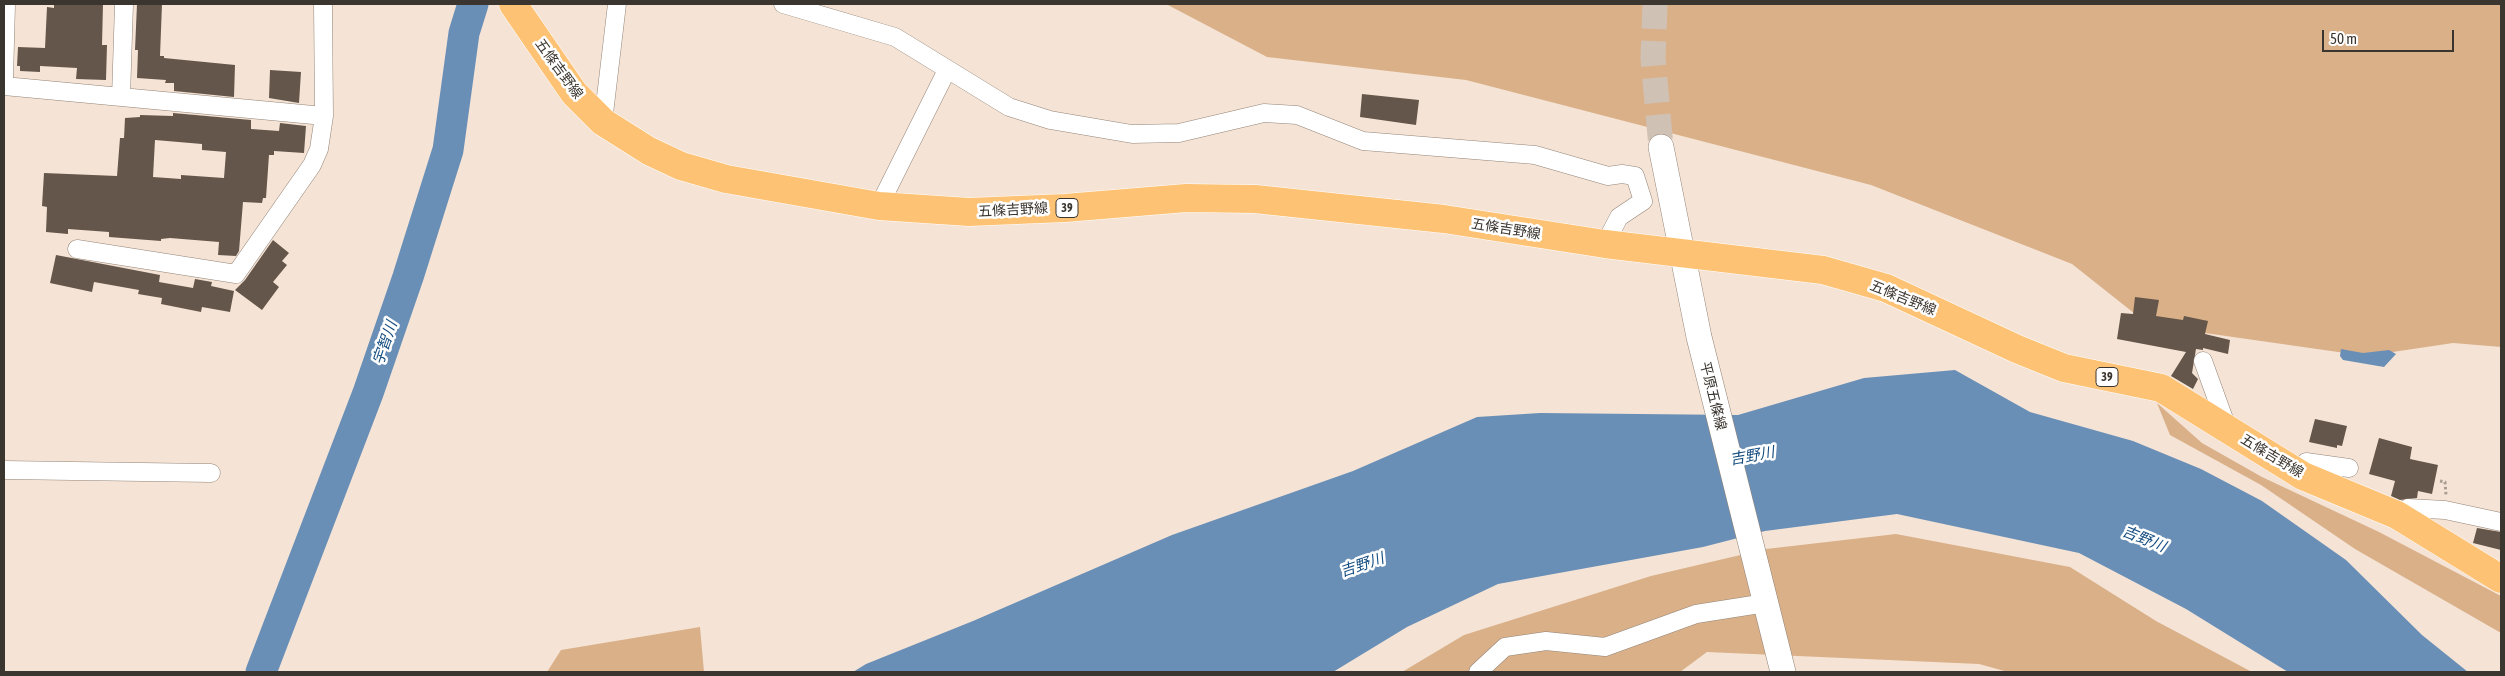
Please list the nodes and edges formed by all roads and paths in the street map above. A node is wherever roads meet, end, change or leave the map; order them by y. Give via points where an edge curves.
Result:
1 (6, 4) edge
2 (124, 4) edge
3 (323, 4) edge
4 (617, 4) edge
5 (783, 4) edge
6 (515, 7) edge
7 (947, 70) junction
8 (4, 80) edge
9 (4, 86) edge
10 (121, 97) junction
11 (324, 116) junction
12 (603, 122) junction
13 (1661, 147) tunnel mouth
14 (879, 206) junction
15 (1605, 244) junction
16 (77, 249) dead end
17 (1683, 254) junction
18 (2203, 361) dead end
19 (2228, 430) junction
20 (2349, 468) dead end
21 (4, 470) edge
22 (211, 473) dead end
23 (2303, 476) junction
24 (2397, 516) junction
25 (2501, 522) edge
26 (2501, 579) edge
27 (1766, 603) junction
28 (1478, 672) edge
29 (1783, 672) edge

1 - 8 street
2 - 10 street
3 - 11 street
4 - 12 street
5 - 7 street via 895,37
6 - 12 main road, 五條吉野線 / 39 via 574,93
7 - 14 street
7 - 15 street via 1009,107 1050,120 1132,134 1179,133 1264,113 1297,115 1363,140 1535,155 1608,176 1635,176 1643,201 1619,217
9 - 10 street
10 - 11 street
11 - 16 street via 319,149 312,165 236,274
12 - 14 main road, 五條吉野線 / 39 via 649,151 681,166 726,179
13 - 17 main road, 平原五條線
14 - 15 main road, 五條吉野線 / 39 via 969,212 1186,198 1255,199 1444,219
15 - 17 main road, 五條吉野線 / 39
17 - 19 main road, 五條吉野線 / 39 via 1823,270 1886,288 2064,368 2161,388
17 - 27 main road, 平原五條線 via 1699,338
18 - 19 street
19 - 23 main road, 五條吉野線 / 39
20 - 23 street via 2306,462
21 - 22 street
23 - 24 main road, 五條吉野線 / 39
24 - 25 street via 2408,508 2445,510
24 - 26 main road, 五條吉野線 / 39
27 - 28 street via 1696,614 1605,647 1546,640 1505,647
27 - 29 main road, 平原五條線

